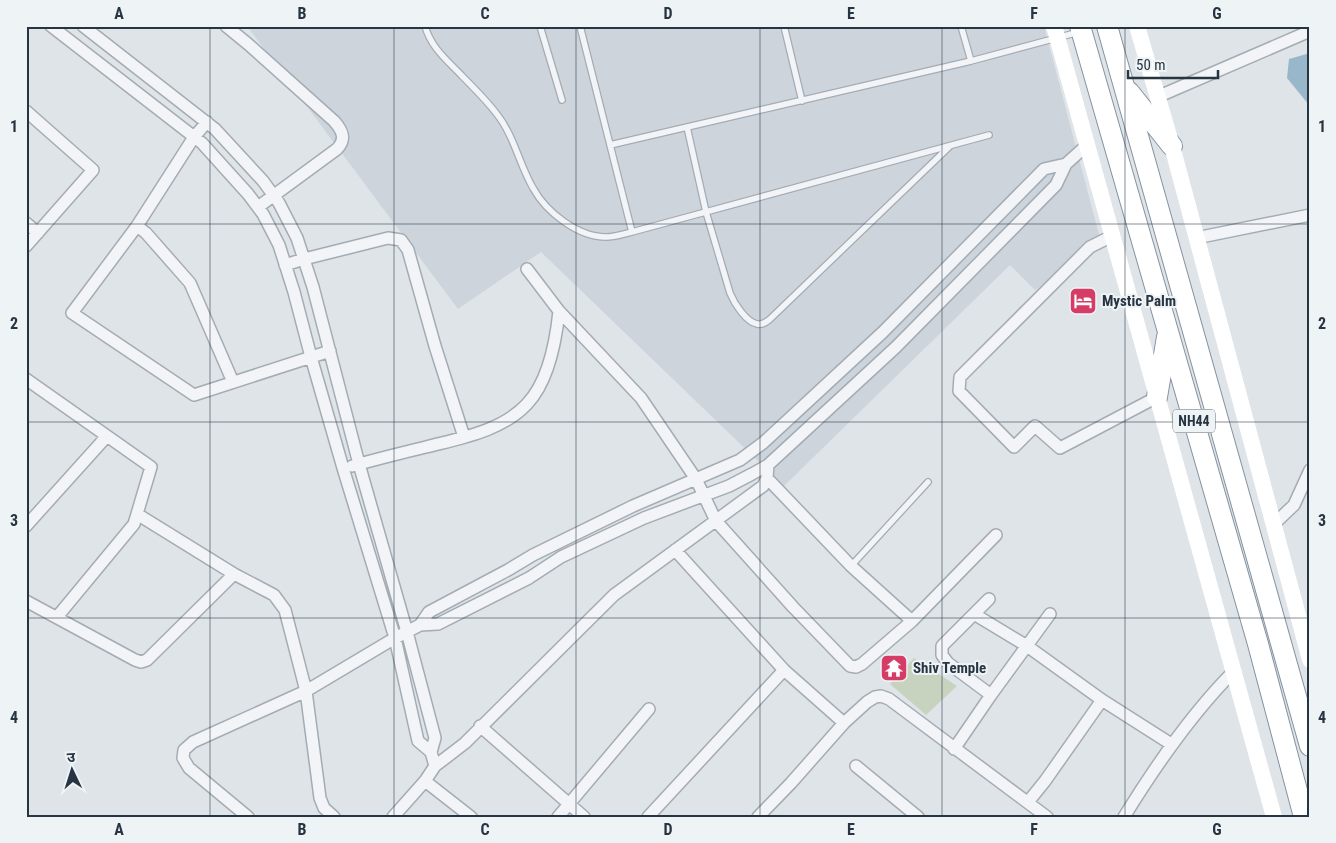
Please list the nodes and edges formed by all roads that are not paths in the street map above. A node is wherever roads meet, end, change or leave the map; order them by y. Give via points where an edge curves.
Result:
1 (51, 26) edge
2 (83, 26) edge
3 (226, 26) edge
4 (424, 26) edge
5 (540, 26) edge
6 (580, 26) edge
7 (784, 26) edge
8 (961, 26) edge
9 (1107, 26) edge
10 (1138, 26) edge
11 (1080, 29) edge
12 (1310, 31) edge
13 (1055, 32) edge
14 (971, 61) junction
15 (1123, 84) junction
16 (1157, 96) junction
17 (562, 100) dead end
18 (802, 101) junction
19 (26, 111) edge
20 (207, 122) junction
21 (687, 127) junction
22 (989, 135) dead end
23 (194, 138) junction
24 (610, 145) junction
25 (952, 145) junction
26 (1087, 146) junction
27 (1172, 146) junction
28 (1066, 164) junction
29 (273, 195) junction
30 (258, 207) junction
31 (706, 212) junction
32 (1310, 215) edge
33 (994, 220) junction
34 (26, 223) edge
35 (137, 226) junction
36 (38, 232) junction
37 (632, 232) junction
38 (1007, 234) junction
39 (1112, 236) junction
40 (1196, 238) junction
41 (26, 246) edge
42 (304, 259) junction
43 (285, 265) junction
44 (528, 269) dead end
45 (559, 311) junction
46 (1168, 332) junction
47 (330, 351) junction
48 (311, 357) junction
49 (834, 377) junction
50 (27, 381) edge
51 (233, 382) junction
52 (847, 392) junction
53 (1157, 397) junction
54 (107, 436) junction
55 (464, 437) junction
56 (359, 464) junction
57 (768, 465) junction
58 (342, 468) junction
59 (1310, 470) edge
60 (767, 478) junction
61 (696, 479) junction
62 (928, 482) dead end
63 (703, 495) junction
64 (137, 514) junction
65 (716, 521) junction
66 (1273, 525) junction
67 (26, 526) edge
68 (996, 535) dead end
69 (675, 550) junction
70 (851, 566) junction
71 (508, 570) junction
72 (234, 574) junction
73 (518, 584) junction
74 (988, 599) dead end
75 (26, 601) edge
76 (974, 614) junction
77 (1050, 614) dead end
78 (57, 618) junction
79 (912, 621) junction
80 (420, 625) junction
81 (407, 632) junction
82 (395, 638) junction
83 (1027, 646) junction
84 (1310, 660) edge
85 (784, 670) junction
86 (1234, 671) junction
87 (306, 691) junction
88 (992, 695) junction
89 (1102, 700) junction
90 (649, 709) dead end
91 (844, 723) junction
92 (480, 726) junction
93 (1171, 744) junction
94 (1310, 746) edge
95 (954, 749) junction
96 (431, 752) junction
97 (435, 766) junction
98 (856, 766) dead end
99 (425, 781) junction
100 (1028, 802) junction
101 (568, 804) junction
102 (1127, 814) edge
103 (332, 816) edge
104 (248, 817) edge
105 (393, 817) edge
106 (471, 817) edge
107 (558, 817) edge
108 (584, 817) edge
109 (648, 817) edge
110 (758, 817) edge
111 (918, 817) edge
112 (1047, 817) edge
113 (1274, 817) edge
114 (1304, 817) edge

1 - 23 street
2 - 20 street
3 - 29 street via 342,131 342,141 337,149
4 - 37 lane via 438,51 498,115 533,188 553,213 594,236
5 - 17 lane
6 - 24 lane
7 - 18 lane
8 - 14 lane
9 - 15 highway, NH44
10 - 16 street
11 - 13 lane
11 - 46 highway, NH44
12 - 16 street
13 - 14 lane
13 - 26 street
14 - 18 lane
15 - 27 highway
15 - 94 highway, NH44
16 - 27 street
18 - 21 lane
19 - 36 street via 93,170
20 - 23 street
20 - 29 street
21 - 24 lane
21 - 31 lane
22 - 25 lane
23 - 30 street
23 - 35 street
24 - 37 lane
25 - 31 lane
25 - 31 lane via 769,320 761,324 752,322 734,302
26 - 28 street
26 - 39 street
27 - 40 street
28 - 33 street via 1044,169
28 - 38 street via 1056,185
29 - 30 street
29 - 42 street via 298,238
30 - 43 street via 279,245
31 - 37 lane
32 - 40 street
33 - 38 street
33 - 49 street
34 - 36 street
35 - 51 street via 146,232 190,283
35 - 51 street via 72,313 194,395
36 - 41 street
38 - 52 street
39 - 53 street
39 - 53 street via 1090,247 960,377 959,391 1014,447 1035,426 1060,448
40 - 66 street
42 - 43 street
42 - 47 street
42 - 55 street via 388,238 401,240 408,250
43 - 48 street
44 - 45 street
45 - 55 street via 550,358 529,403 514,417
45 - 61 street via 640,398
46 - 53 highway
46 - 114 highway, NH44
47 - 48 street
47 - 56 street
48 - 51 street
48 - 58 street
49 - 52 street
49 - 61 street via 740,460
50 - 54 street
52 - 57 street
53 - 86 street
54 - 64 street via 151,467
54 - 67 street
55 - 56 street
56 - 58 street
56 - 81 street
57 - 60 street
57 - 63 street via 729,486
58 - 82 street
59 - 66 street via 1294,506
60 - 65 street via 763,486
60 - 70 street
61 - 63 street
61 - 71 street via 633,506
62 - 70 lane
63 - 65 street
63 - 73 street via 644,518 561,557
64 - 72 street
64 - 78 street via 134,524
65 - 69 street
65 - 79 street via 850,666 862,664
66 - 84 street
68 - 79 street
69 - 85 street
69 - 92 street via 614,595
70 - 79 street
71 - 73 street
71 - 80 street via 429,612
72 - 78 street via 144,662
72 - 87 street via 274,595 285,610
73 - 80 street via 438,624
74 - 76 street
75 - 78 street
76 - 83 street
76 - 88 street via 942,646 942,655
77 - 83 street
80 - 81 street
81 - 82 street
81 - 96 street via 436,738
82 - 87 street
82 - 96 street via 418,741
83 - 88 street
83 - 89 street
85 - 91 street
85 - 109 street
86 - 93 street via 1216,688
86 - 113 street
87 - 103 street via 320,798
87 - 104 street via 193,742 184,750 183,758 189,768
88 - 95 street
89 - 93 street
89 - 100 street
90 - 101 street
91 - 95 street via 867,702 881,696
91 - 110 street
92 - 97 street via 465,743
92 - 101 street
93 - 102 street
95 - 100 street
96 - 97 street
97 - 99 street
98 - 111 street
99 - 105 street
99 - 106 street
100 - 112 street
101 - 107 street
101 - 108 street

